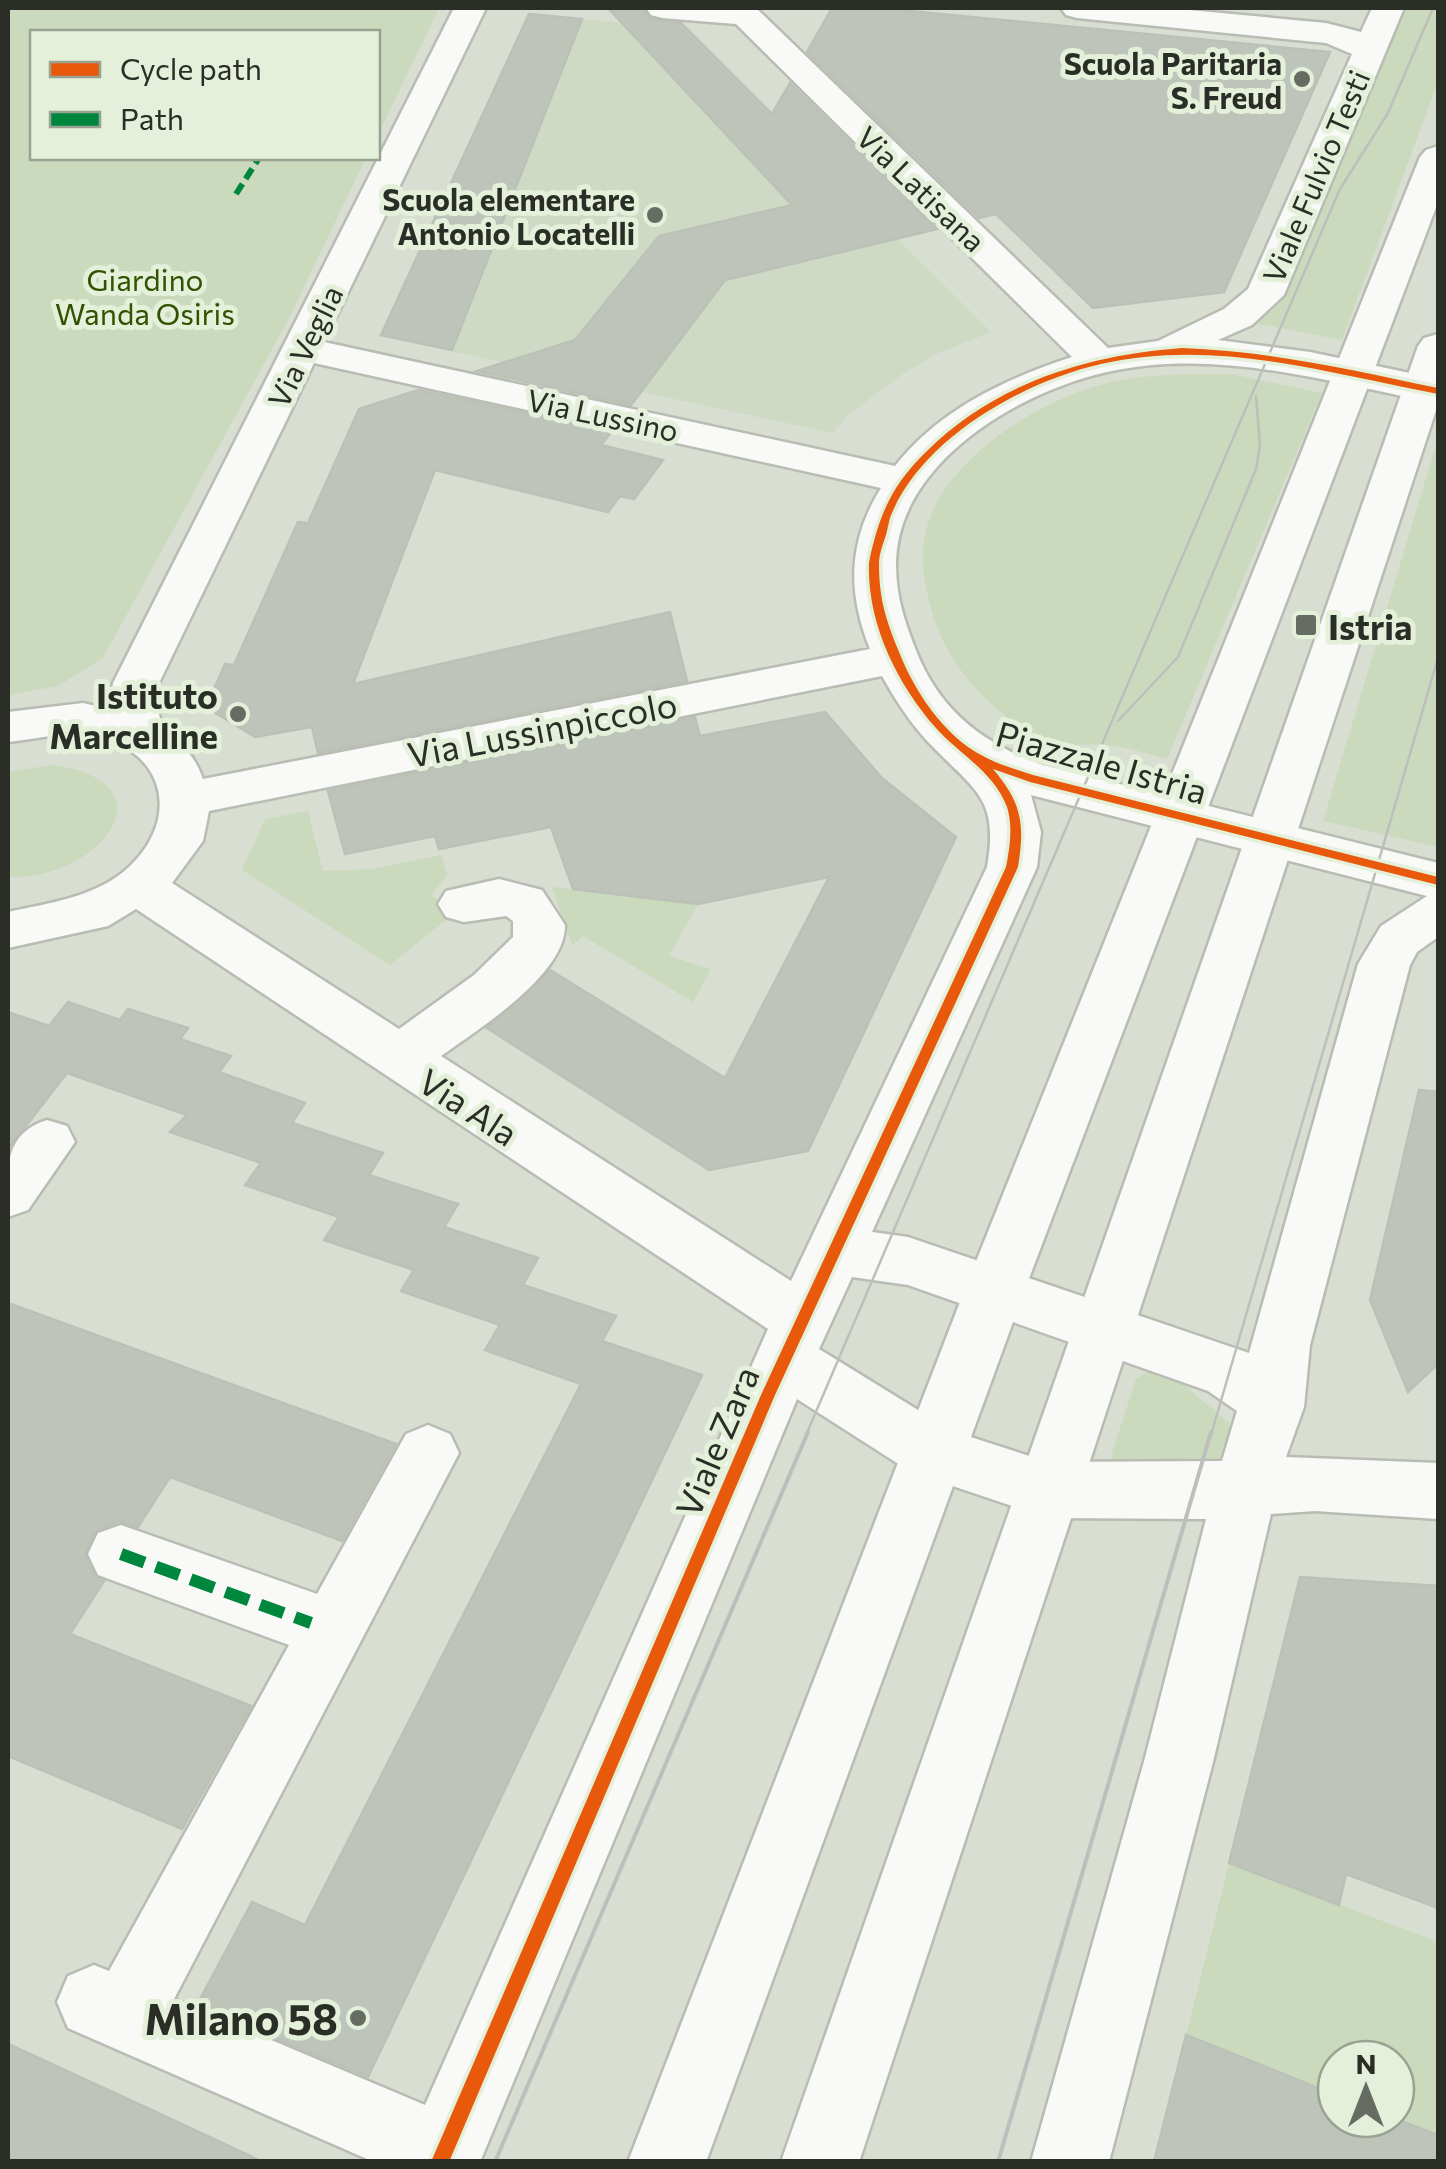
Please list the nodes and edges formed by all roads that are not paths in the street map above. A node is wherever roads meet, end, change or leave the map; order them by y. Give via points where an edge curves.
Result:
1 (470, 8) edge
2 (662, 8) edge
3 (1077, 8) edge
4 (1388, 8) edge
5 (747, 11) edge
6 (1368, 50) junction
7 (1438, 156) edge
8 (1438, 346) edge
9 (302, 349) junction
10 (1166, 349) junction
11 (1099, 361) junction
12 (1356, 374) junction
13 (1431, 389) edge
14 (904, 480) junction
15 (895, 659) junction
16 (136, 683) junction
17 (68, 719) junction
18 (8, 727) edge
19 (140, 735) junction
20 (974, 756) junction
21 (190, 798) junction
22 (1181, 816) junction
23 (1274, 840) junction
24 (1438, 881) edge
25 (140, 887) junction
26 (464, 904) dead end
27 (1438, 911) edge
28 (20, 930) edge
29 (398, 1059) junction
30 (46, 1142) dead end
31 (8, 1194) edge
32 (833, 1251) junction
33 (995, 1290) junction
34 (1106, 1327) junction
35 (793, 1339) junction
36 (1273, 1406) junction
37 (428, 1453) dead end
38 (933, 1453) junction
39 (1048, 1490) junction
40 (1244, 1490) junction
41 (1438, 1491) edge
42 (121, 1554) dead end
43 (312, 1623) dead end
44 (442, 2158) edge
45 (666, 2162) edge
46 (820, 2162) edge
47 (1070, 2162) edge

1 - 9 street, Via Veglia
2 - 5 street
3 - 6 street via 1326,32
4 - 6 street, Viale Fulvio Testi
5 - 11 street, Via Latisana
6 - 10 street, Viale Fulvio Testi via 1265,296 1238,317
7 - 12 street
8 - 13 street
9 - 14 street, Via Lussino
9 - 16 street, Via Veglia
10 - 11 street, Piazzale Istria
10 - 12 street, Piazzale Istria via 1245,353
11 - 14 street, Piazzale Istria via 1018,389 971,415
12 - 13 street, Piazzale Istria
12 - 22 street, Piazzale Istria
13 - 23 street
14 - 15 street, Piazzale Istria via 886,512 874,566 877,606
15 - 20 street, Piazzale Istria via 924,704
15 - 21 street, Via Lussinpiccolo
16 - 17 street
16 - 19 street, Via Veglia via 132,714
17 - 18 street
17 - 19 street
19 - 21 street via 182,772
20 - 22 street, Piazzale Istria via 1030,778
20 - 32 street, Viale Zara via 1015,806 1012,867
21 - 25 street via 179,843
22 - 23 street, Piazzale Istria
22 - 33 street
23 - 24 street, Piazzale Istria
23 - 34 street
25 - 28 street via 96,912
25 - 29 street, Via Ala
26 - 29 street via 509,898 529,906 540,922 538,941 521,964
27 - 36 street via 1399,939 1384,964 1280,1345
29 - 35 street, Via Ala
30 - 31 street
32 - 33 street via 908,1261
32 - 35 street, Viale Zara
33 - 34 street
33 - 38 street
34 - 36 street via 1230,1373
34 - 39 street
35 - 38 street, Viale Zara
35 - 44 street, Viale Zara
36 - 40 street
37 - 44 street via 108,2008
38 - 39 street, Viale Zara
38 - 45 street
39 - 40 street, Viale Zara
39 - 46 street
40 - 41 street, Viale Zara via 1314,1483
40 - 47 street
42 - 43 street

